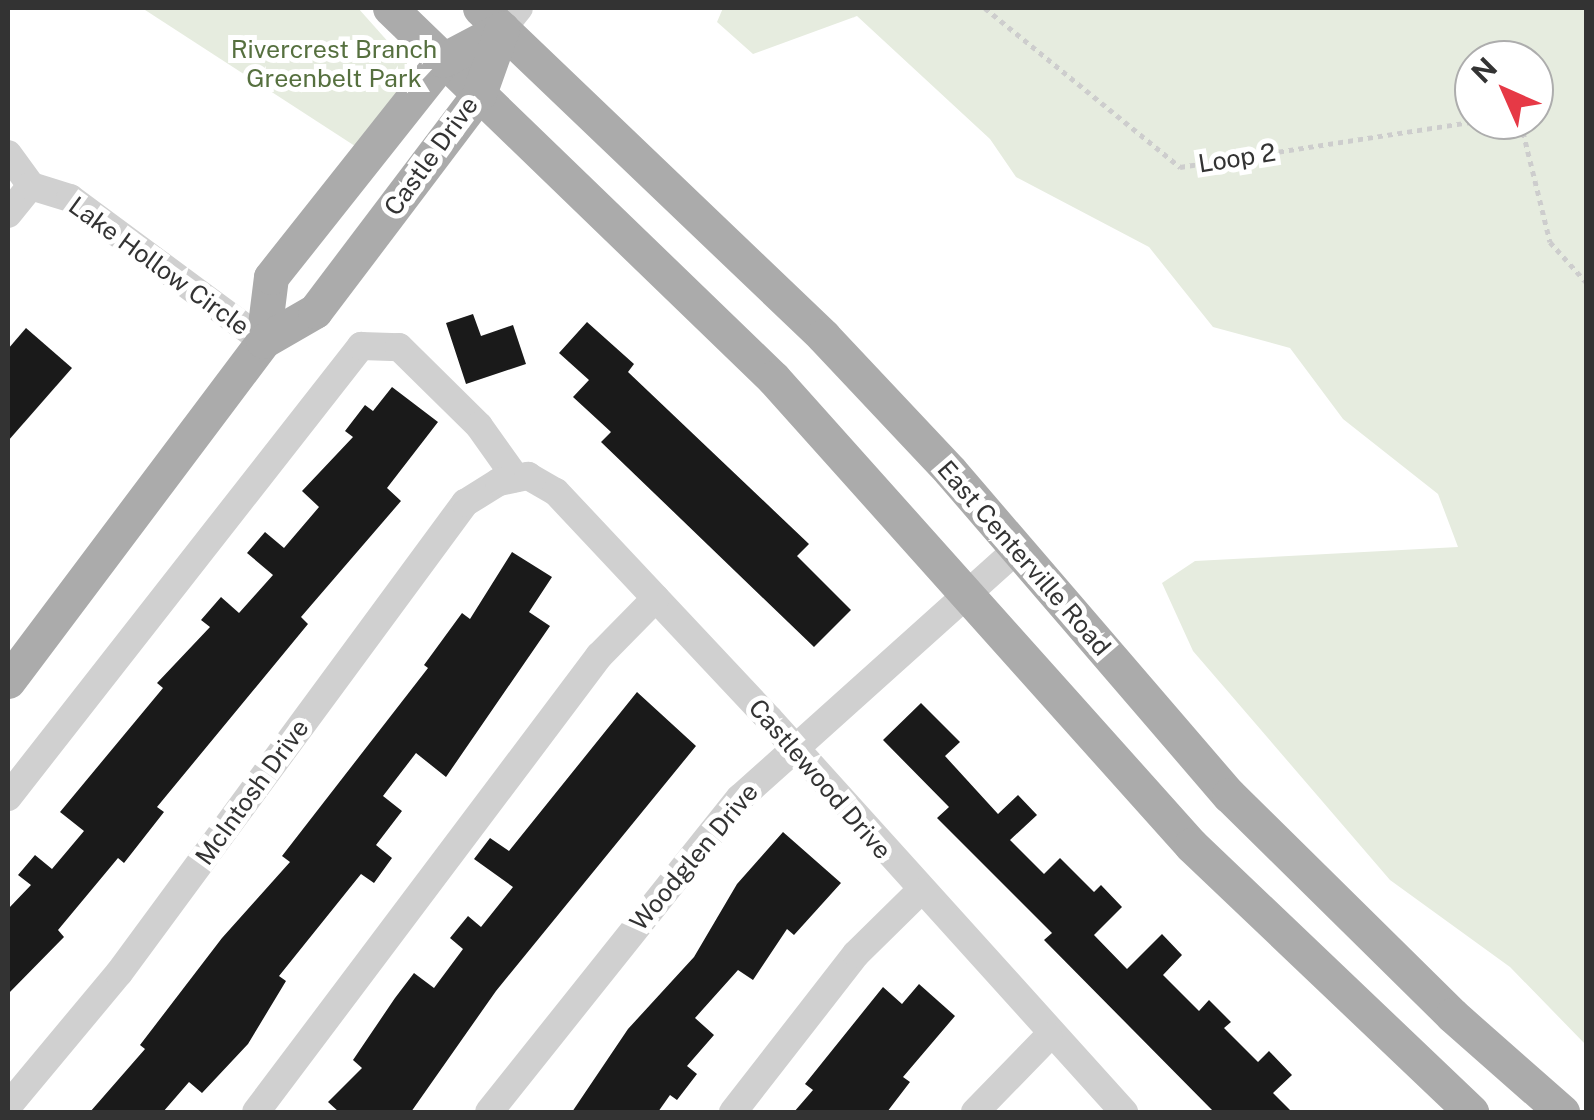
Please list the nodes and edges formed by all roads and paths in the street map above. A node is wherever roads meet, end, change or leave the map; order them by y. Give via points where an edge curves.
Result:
1 (390, 8) edge
2 (985, 8) edge
3 (501, 15) edge
4 (443, 60) junction
5 (479, 94) junction
6 (1454, 125) edge
7 (1525, 140) edge
8 (8, 154) edge
9 (31, 186) junction
10 (8, 214) edge
11 (1586, 282) edge
12 (263, 341) junction
13 (507, 480) junction
14 (1016, 550) junction
15 (968, 590) junction
16 (656, 598) junction
17 (8, 681) edge
18 (794, 747) junction
19 (8, 797) edge
20 (919, 892) junction
21 (1049, 1036) junction
22 (8, 1106) edge
23 (256, 1112) edge
24 (489, 1112) edge
25 (733, 1112) edge
26 (975, 1112) edge
27 (1124, 1112) edge
28 (1471, 1112) edge
29 (1562, 1112) edge

1 - 4 main road
2 - 6 path, Loop 2 via 1180,167
3 - 4 main road, Castle Drive
3 - 5 main road, Castle Drive
3 - 14 main road, East Centerville Road via 823,336
4 - 5 main road
4 - 12 main road, Castle Drive via 271,277
5 - 12 main road, Castle Drive via 315,311
5 - 15 main road via 773,378
7 - 11 path via 1550,242
8 - 9 street
9 - 10 street
9 - 12 street, Lake Hollow Circle via 70,198
12 - 17 main road, Castle Drive
13 - 16 street, Castlewood Drive via 528,476 556,492
13 - 19 street via 479,426 399,346 361,346
13 - 22 street, McIntosh Drive via 465,503 119,973
14 - 15 street, Woodglen Drive
14 - 29 main road, East Centerville Road via 1230,795
15 - 18 street, Woodglen Drive
15 - 28 main road via 1191,844
16 - 18 street, Castlewood Drive
16 - 23 street via 599,656
18 - 20 street, Castlewood Drive
18 - 24 street, Woodglen Drive via 696,847
20 - 21 street, Castlewood Drive
20 - 25 street via 856,954
21 - 26 street
21 - 27 street, Castlewood Drive

